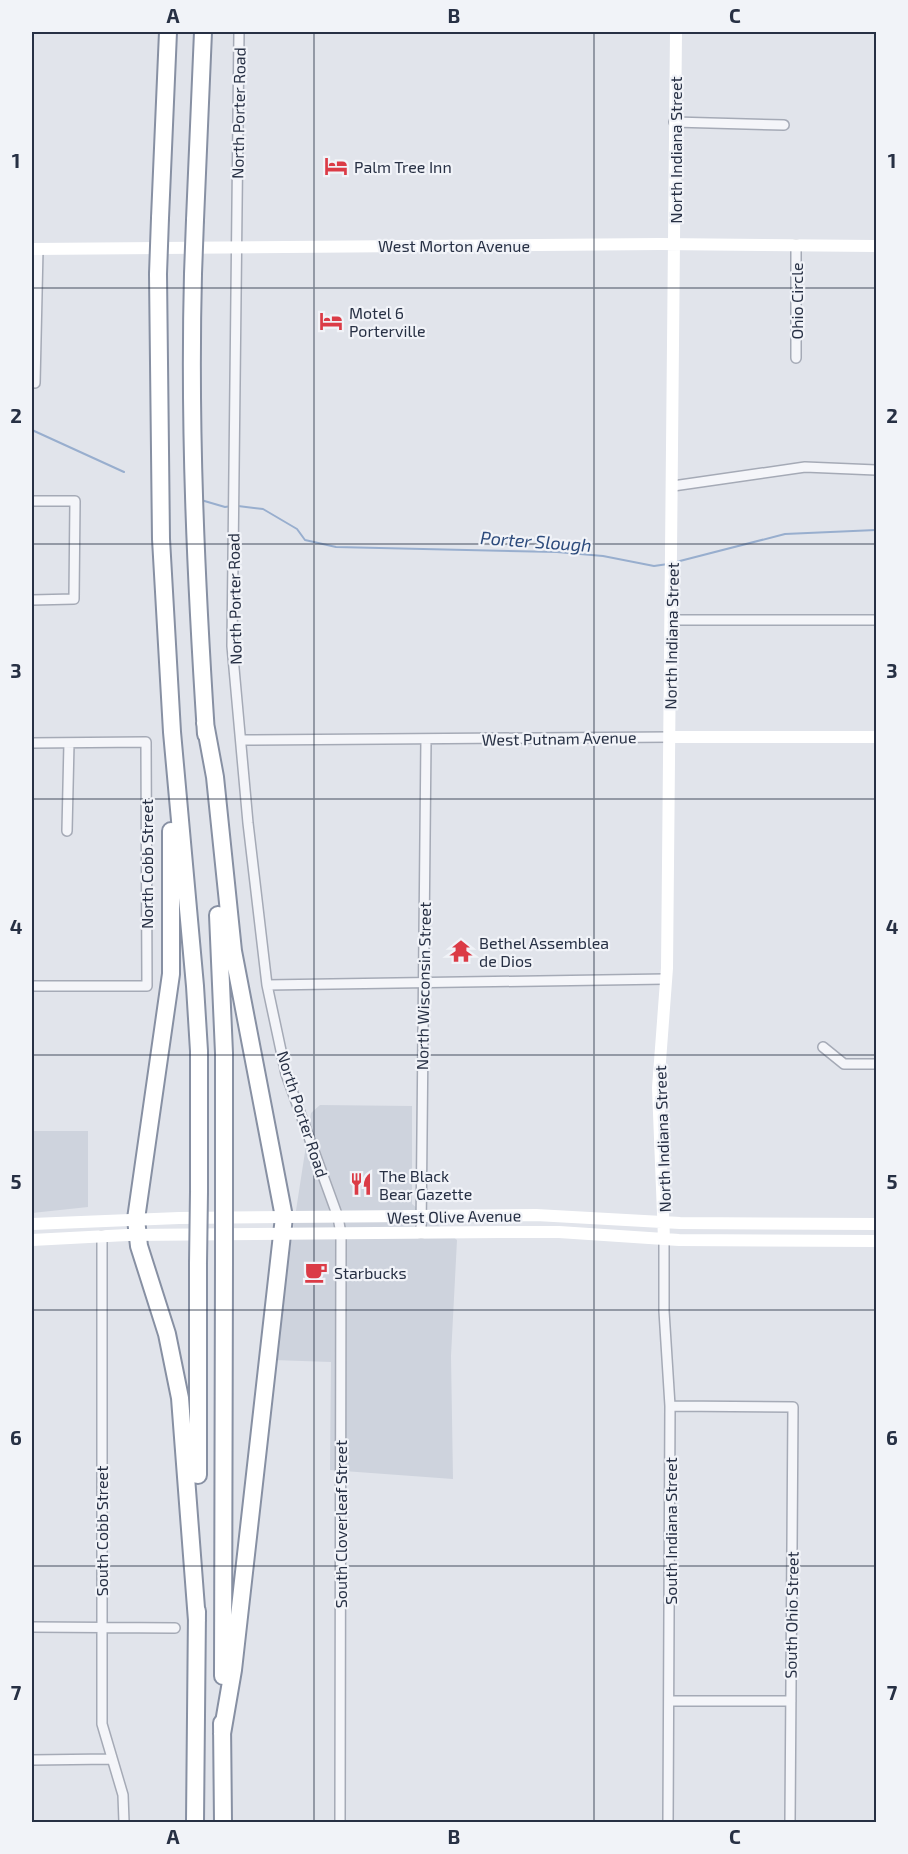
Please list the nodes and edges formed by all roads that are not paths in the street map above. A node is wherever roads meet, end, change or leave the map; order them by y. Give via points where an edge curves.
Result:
1 (168, 32) edge
2 (203, 32) edge
3 (239, 32) edge
4 (676, 32) edge
5 (674, 122) junction
6 (784, 125) dead end
7 (674, 244) junction
8 (796, 245) junction
9 (236, 246) junction
10 (876, 246) edge
11 (35, 249) edge
12 (796, 358) dead end
13 (35, 383) dead end
14 (876, 470) edge
15 (673, 486) junction
16 (32, 501) edge
17 (32, 600) edge
18 (671, 620) junction
19 (876, 620) edge
20 (205, 723) junction
21 (172, 732) junction
22 (670, 737) junction
23 (876, 737) edge
24 (426, 739) junction
25 (242, 740) junction
26 (32, 743) edge
27 (69, 743) junction
28 (67, 831) dead end
29 (666, 979) junction
30 (423, 981) junction
31 (267, 985) junction
32 (32, 986) edge
33 (823, 1047) dead end
34 (876, 1064) edge
35 (421, 1216) junction
36 (284, 1217) junction
37 (664, 1222) junction
38 (876, 1224) edge
39 (340, 1225) junction
40 (34, 1227) edge
41 (136, 1227) junction
42 (421, 1233) junction
43 (284, 1234) junction
44 (102, 1236) junction
45 (664, 1239) junction
46 (32, 1240) edge
47 (876, 1241) edge
48 (670, 1406) junction
49 (197, 1621) junction
50 (101, 1626) junction
51 (32, 1627) edge
52 (174, 1628) dead end
53 (669, 1701) junction
54 (791, 1701) junction
55 (222, 1734) junction
56 (111, 1759) junction
57 (32, 1760) edge
58 (124, 1822) edge
59 (195, 1822) edge
60 (223, 1822) edge
61 (340, 1822) edge
62 (668, 1822) edge
63 (790, 1822) edge

1 - 21 highway, bridge via 158,274 159,483
2 - 20 highway, bridge via 193,274 194,514
3 - 9 street, North Porter Road
4 - 5 main road, North Indiana Street
5 - 6 street
5 - 7 main road, North Indiana Street
7 - 8 main road, West Morton Avenue
7 - 9 main road, West Morton Avenue
7 - 15 main road, North Indiana Street
8 - 10 main road, West Morton Avenue
8 - 12 street, Ohio Circle
9 - 11 main road, West Morton Avenue
9 - 25 street, North Porter Road via 232,646
11 - 13 street
14 - 15 street via 805,467
15 - 18 main road, North Indiana Street
16 - 17 street via 75,501 74,599
18 - 19 street
18 - 22 main road, North Indiana Street
20 - 36 highway via 215,777 233,951
20 - 55 highway, bridge via 222,982
21 - 41 highway via 171,974
21 - 49 highway, bridge via 199,1051
22 - 23 main road, West Putnam Avenue
22 - 24 street, West Putnam Avenue
22 - 29 main road, North Indiana Street
24 - 25 street, West Putnam Avenue
24 - 30 street, North Wisconsin Street
25 - 31 street, North Porter Road
26 - 27 street
27 - 28 street
27 - 32 street, North Cobb Street via 146,742 147,986
29 - 30 street
29 - 37 main road, North Indiana Street via 658,1088
30 - 31 street
30 - 35 street, North Wisconsin Street
31 - 39 street, North Porter Road via 286,1074
33 - 34 street via 844,1064
35 - 37 main road, West Olive Avenue via 560,1215
35 - 39 main road, West Olive Avenue
35 - 42 street, North Wisconsin Street
36 - 39 main road, West Olive Avenue
36 - 41 main road, West Olive Avenue
36 - 43 highway
37 - 38 main road, West Olive Avenue
37 - 45 main road, North Indiana Street
39 - 42 main road, West Olive Avenue
39 - 43 main road, West Olive Avenue
39 - 61 street, South Cloverleaf Street
40 - 41 main road, West Olive Avenue
41 - 43 main road, West Olive Avenue
41 - 44 main road, West Olive Avenue
41 - 49 highway via 169,1342 180,1398
42 - 45 main road, West Olive Avenue via 559,1232
43 - 55 highway via 276,1271 233,1670
44 - 46 main road, West Olive Avenue
44 - 50 street, South Cobb Street
45 - 47 main road, West Olive Avenue
45 - 48 street, South Indiana Street
48 - 53 street, South Indiana Street
48 - 54 street, South Ohio Street via 794,1407
49 - 59 highway
50 - 51 street
50 - 52 street
50 - 56 street, South Cobb Street via 102,1724
53 - 54 street
53 - 62 street, South Indiana Street
54 - 63 street, South Ohio Street
55 - 60 highway
56 - 57 street
56 - 58 street, South Cobb Street via 123,1795

